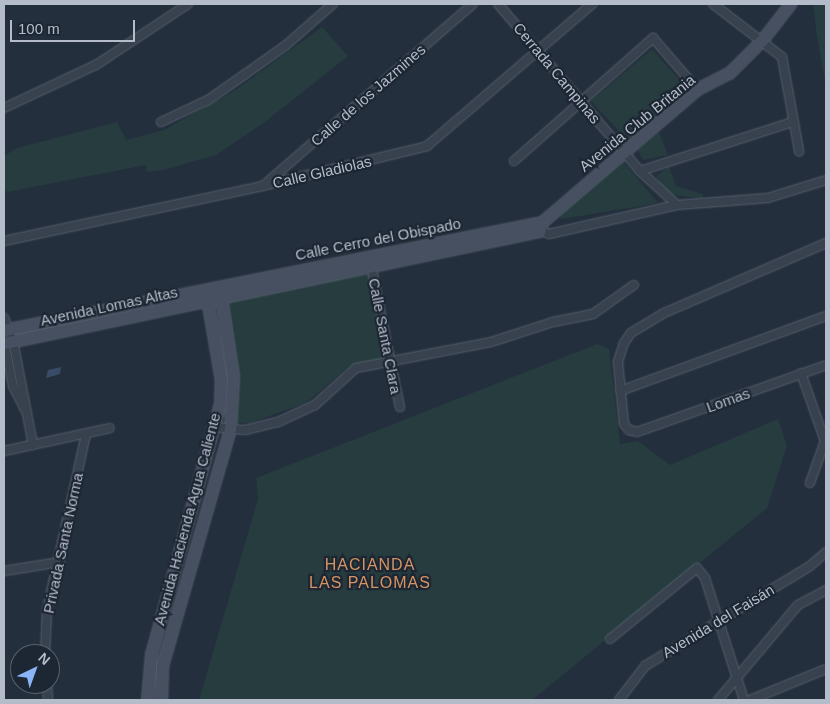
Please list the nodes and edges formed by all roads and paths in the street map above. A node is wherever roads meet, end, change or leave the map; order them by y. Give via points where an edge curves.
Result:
1 (188, 4) edge
2 (333, 4) edge
3 (473, 4) edge
4 (498, 4) edge
5 (592, 4) edge
6 (713, 4) edge
7 (790, 4) edge
8 (762, 40) junction
9 (539, 52) junction
10 (697, 89) junction
11 (580, 100) junction
12 (4, 108) edge
13 (161, 122) dead end
14 (793, 122) junction
15 (799, 151) dead end
16 (624, 152) junction
17 (514, 161) dead end
18 (640, 171) junction
19 (826, 180) edge
20 (262, 186) junction
21 (677, 205) junction
22 (538, 226) junction
23 (4, 240) edge
24 (826, 243) edge
25 (371, 265) junction
26 (634, 285) dead end
27 (205, 289) junction
28 (220, 292) junction
29 (207, 300) junction
30 (826, 316) edge
31 (4, 318) edge
32 (7, 330) edge
33 (6, 342) edge
34 (391, 364) junction
35 (826, 365) edge
36 (801, 373) junction
37 (22, 381) junction
38 (12, 383) junction
39 (620, 391) junction
40 (400, 407) dead end
41 (25, 410) junction
42 (215, 427) junction
43 (110, 428) dead end
44 (230, 429) junction
45 (86, 434) junction
46 (826, 442) edge
47 (33, 445) junction
48 (4, 451) edge
49 (810, 483) dead end
50 (826, 552) edge
51 (60, 562) junction
52 (4, 571) edge
53 (826, 590) edge
54 (719, 623) junction
55 (610, 639) dead end
56 (46, 644) edge
57 (826, 669) edge
58 (736, 674) junction
59 (147, 700) edge
60 (161, 700) edge
61 (619, 700) edge
62 (718, 700) edge
63 (744, 700) edge
64 (750, 700) edge

1 - 12 street via 96,65
2 - 13 street via 285,46 208,100
3 - 20 street, Calle de los Jazmines
4 - 9 street, Cerrada Campinas
5 - 9 street, Calle Gladiolas
6 - 8 street
7 - 8 main road, Avenida Club Britania
8 - 10 main road, Avenida Club Britania via 729,74
8 - 14 street via 782,57
9 - 11 street, Cerrada Campinas
9 - 20 street, Calle Gladiolas via 427,146
10 - 11 street via 653,38
10 - 16 main road, Avenida Club Britania
11 - 16 street, Cerrada Campinas
11 - 17 street
14 - 15 street
14 - 18 street
16 - 18 street, Cerrada Campinas
16 - 22 main road, Avenida Club Britania
18 - 21 street, Cerrada Campinas
19 - 21 street via 768,198
20 - 23 street, Calle Gladiolas
21 - 22 street, Calle Cerro del Obispado via 549,234
22 - 25 main road, Calle Cerro del Obispado
22 - 28 main road, Calle Cerro del Obispado
24 - 39 street via 631,333 620,353
25 - 28 main road, Calle Cerro del Obispado
25 - 34 street, Calle Santa Clara
26 - 34 street via 593,314 565,319 491,342
27 - 28 main road, Avenida Lomas Altas
27 - 29 main road, Avenida Hacienda Agua Caliente
27 - 32 main road, Avenida Lomas Altas
28 - 29 main road, Avenida Lomas Altas
28 - 44 main road, Avenida Hacienda Agua Caliente via 233,376
29 - 33 main road, Avenida Lomas Altas
29 - 42 main road, Avenida Hacienda Agua Caliente via 221,380
30 - 39 street
31 - 32 street
32 - 33 street
33 - 37 street
33 - 38 street
34 - 40 street, Calle Santa Clara
34 - 44 street via 356,368 315,405 278,422 245,430
35 - 36 street, Lomas
36 - 39 street, Lomas via 637,432 624,424
36 - 46 street
37 - 38 street
37 - 41 street
38 - 41 street
41 - 47 street
42 - 44 street
42 - 59 main road, Avenida Hacienda Agua Caliente via 151,654
43 - 45 street
44 - 60 main road, Avenida Hacienda Agua Caliente via 162,666
45 - 47 street
45 - 51 street, Privada Santa Norma
46 - 49 street
47 - 48 street
50 - 54 street, Avenida del Faisán via 810,566
51 - 52 street
51 - 56 street, Privada Santa Norma via 48,610
53 - 58 street via 798,604
54 - 55 street via 705,578 697,568
54 - 58 street
54 - 61 street, Avenida del Faisán via 646,666
57 - 64 street
58 - 62 street
58 - 63 street

